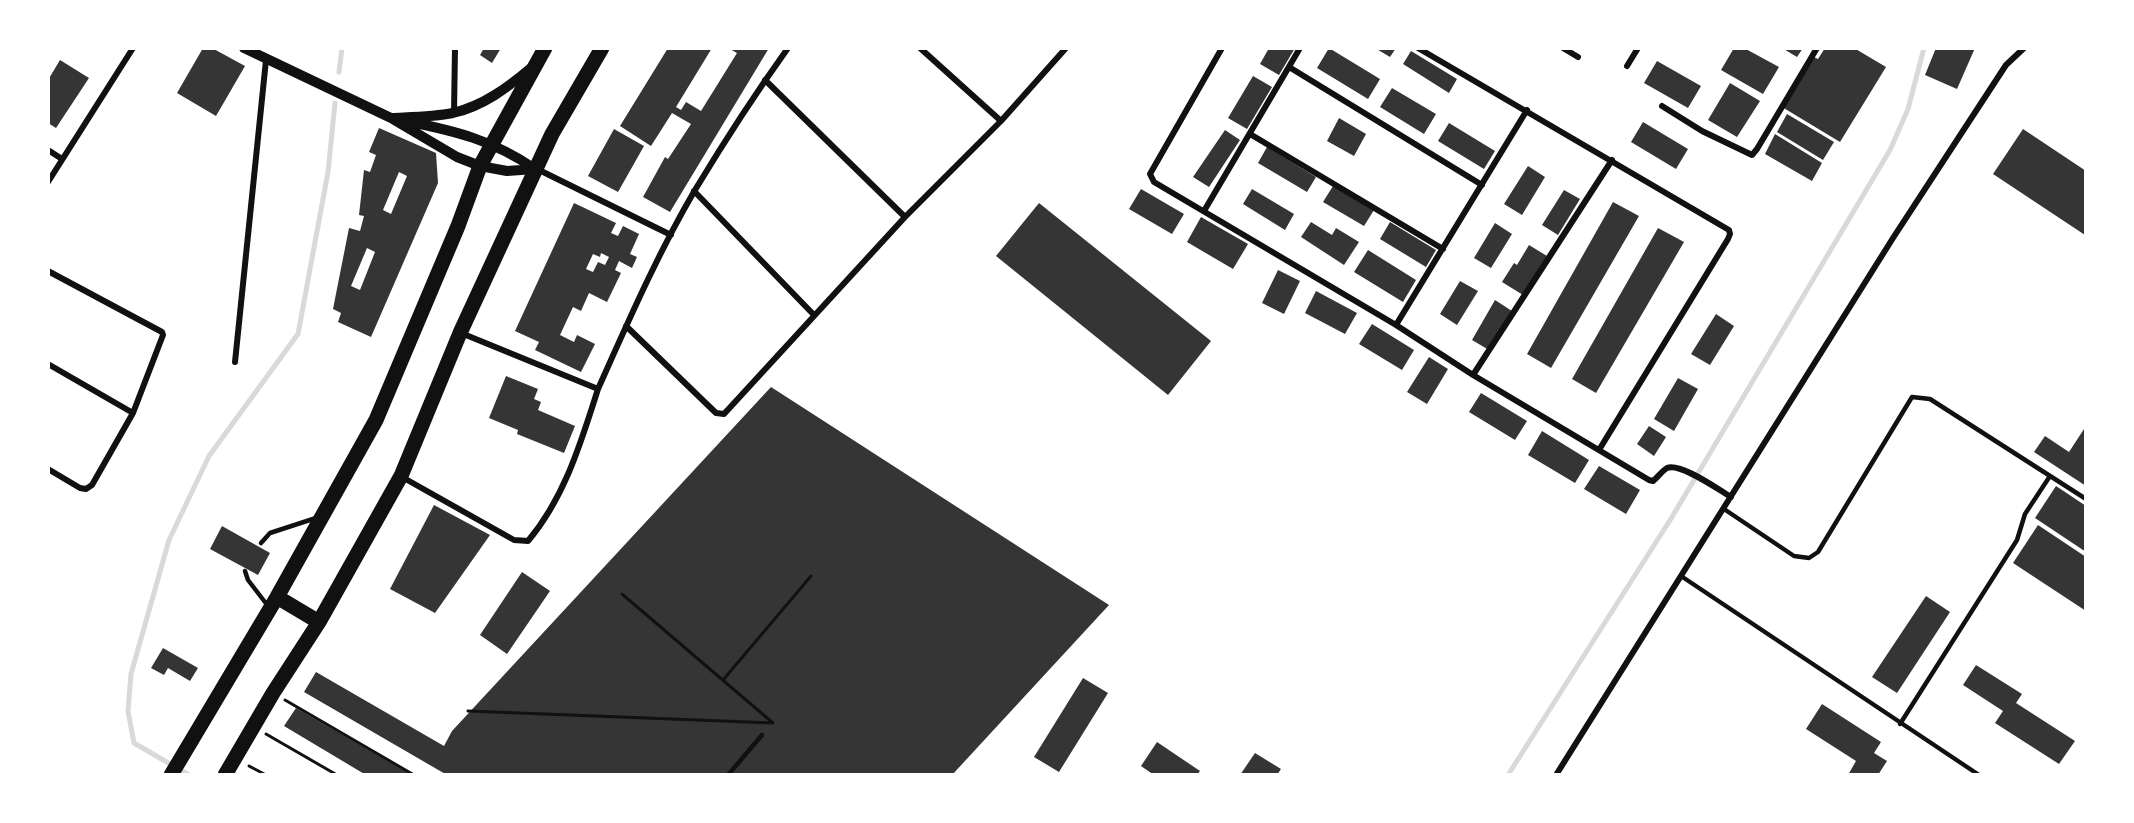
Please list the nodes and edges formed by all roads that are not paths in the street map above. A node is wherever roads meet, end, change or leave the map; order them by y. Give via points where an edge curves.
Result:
1 (133, 48) edge
2 (244, 48) edge
3 (454, 48) edge
4 (545, 48) edge
5 (602, 48) edge
6 (788, 48) edge
7 (920, 48) edge
8 (1066, 48) edge
9 (1222, 48) edge
10 (1300, 48) edge
11 (1418, 48) edge
12 (1563, 48) edge
13 (1638, 48) edge
14 (1817, 48) edge
15 (2024, 48) edge
16 (1578, 57) dead end
17 (266, 60) junction
18 (533, 66) junction
19 (1627, 66) dead end
20 (1289, 67) junction
21 (765, 80) junction
22 (1662, 106) dead end
23 (1527, 110) junction
24 (454, 113) junction
25 (391, 118) junction
26 (1001, 121) junction
27 (1250, 134) junction
28 (492, 143) junction
29 (48, 150) edge
30 (62, 159) junction
31 (1612, 160) junction
32 (480, 166) junction
33 (535, 169) junction
34 (48, 182) edge
35 (1482, 185) junction
36 (694, 191) junction
37 (1204, 212) junction
38 (905, 217) junction
39 (671, 235) junction
40 (1443, 249) junction
41 (48, 271) edge
42 (814, 315) junction
43 (1396, 325) junction
44 (626, 326) junction
45 (460, 333) junction
46 (235, 362) dead end
47 (48, 364) edge
48 (1473, 375) junction
49 (598, 389) junction
50 (133, 413) junction
51 (1599, 450) junction
52 (48, 469) edge
53 (400, 476) junction
54 (2050, 476) junction
55 (1731, 497) junction
56 (2086, 500) edge
57 (1724, 509) junction
58 (322, 516) junction
59 (261, 543) dead end
60 (245, 571) dead end
61 (1682, 576) junction
62 (274, 603) junction
63 (320, 622) junction
64 (1900, 724) junction
65 (762, 735) dead end
66 (171, 775) edge
67 (225, 775) edge
68 (728, 775) edge
69 (1556, 775) edge
70 (1979, 775) edge

1 - 30 street
2 - 17 street
3 - 24 street
4 - 18 main road
5 - 33 main road
6 - 21 street
7 - 26 street
8 - 26 street
9 - 37 street via 1150,174 1159,187
10 - 20 street
11 - 23 street
12 - 16 street
13 - 19 street
14 - 22 street via 1752,155
15 - 55 street via 1989,90
17 - 25 street
17 - 46 street
18 - 24 street via 504,91
18 - 28 main road
20 - 27 street
20 - 35 street
21 - 36 street
21 - 38 street
23 - 31 street
23 - 35 street
24 - 25 street
25 - 28 street
25 - 32 street
26 - 38 street
27 - 37 street
27 - 40 street
28 - 32 main road
28 - 33 street
29 - 30 street
30 - 34 street
31 - 48 street
31 - 51 street via 1730,234
32 - 33 street via 507,171
32 - 58 main road via 376,420
33 - 39 street
33 - 45 main road
35 - 40 street
36 - 39 street
36 - 42 street
37 - 43 street
38 - 42 street
39 - 44 street
40 - 43 street
41 - 50 street via 162,332
42 - 44 street via 720,415
43 - 48 street
44 - 49 street
45 - 49 street
45 - 53 main road
47 - 50 street
48 - 51 street
49 - 53 street via 576,459 556,500 528,541 514,540
50 - 52 street via 86,489
51 - 55 street via 1651,481 1667,468 1690,472
53 - 63 main road
54 - 56 lane
54 - 57 lane via 1930,399 1912,397 1818,552 1809,558 1794,556
54 - 64 lane via 2025,514 2017,540
55 - 57 street
57 - 61 street
58 - 59 lane via 270,533
58 - 62 main road
60 - 62 lane via 248,580
61 - 64 lane
61 - 69 street
62 - 63 main road
62 - 66 main road
63 - 67 main road
64 - 70 lane
65 - 68 lane

